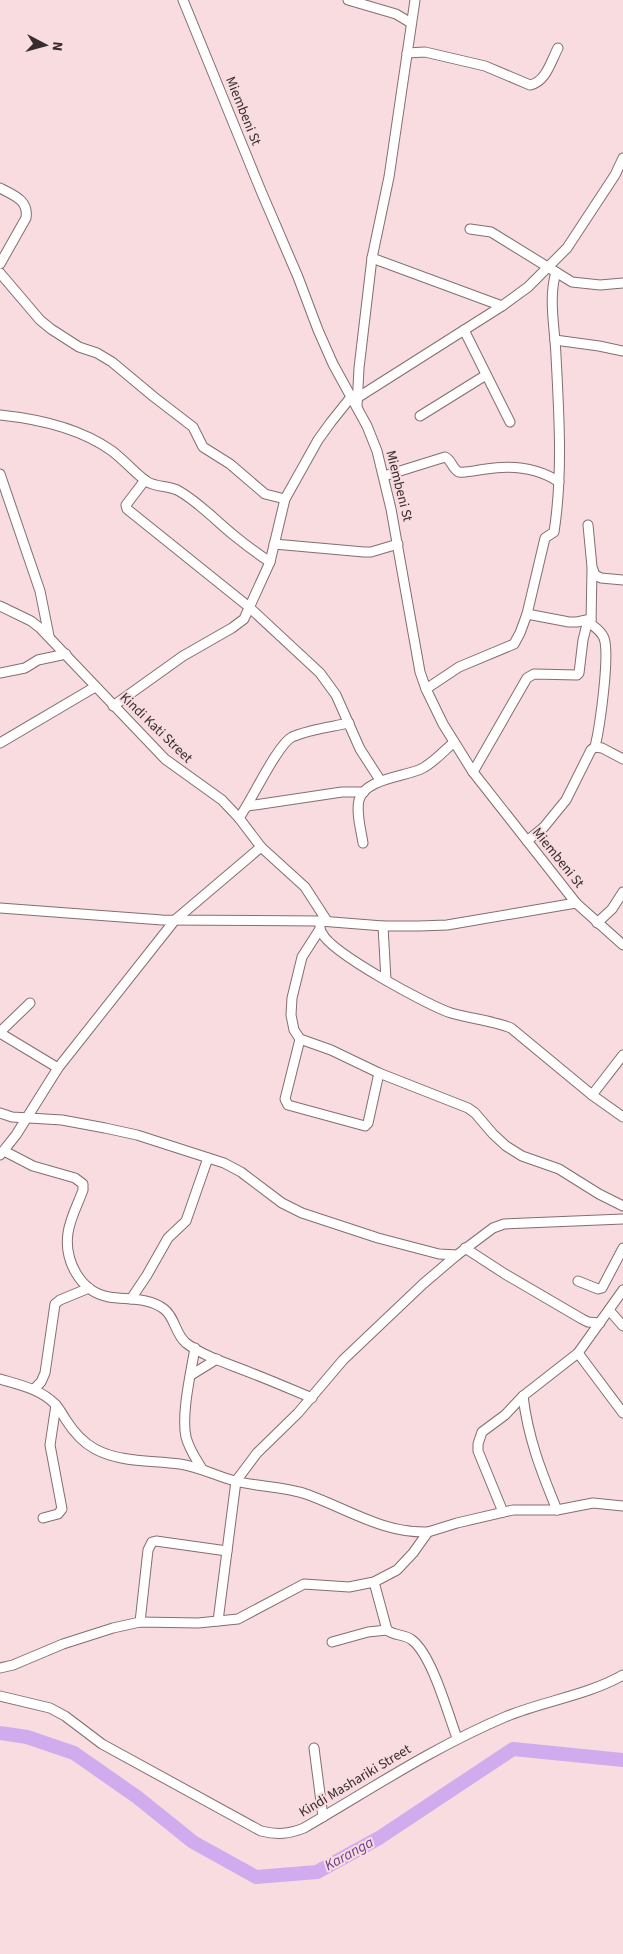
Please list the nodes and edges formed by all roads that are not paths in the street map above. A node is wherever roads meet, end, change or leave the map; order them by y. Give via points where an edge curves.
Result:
1 (183, 0) edge
2 (348, 0) edge
3 (415, 0) edge
4 (411, 23) junction
5 (558, 48) dead end
6 (407, 53) junction
7 (623, 158) edge
8 (0, 188) edge
9 (470, 230) dead end
10 (372, 258) junction
11 (0, 264) edge
12 (553, 269) junction
13 (0, 273) edge
14 (623, 283) edge
15 (502, 306) junction
16 (464, 330) junction
17 (555, 340) junction
18 (623, 351) edge
19 (486, 375) junction
20 (355, 400) junction
21 (0, 416) edge
22 (420, 416) dead end
23 (510, 422) dead end
24 (0, 474) edge
25 (384, 476) junction
26 (145, 480) junction
27 (559, 482) junction
28 (285, 499) junction
29 (588, 525) dead end
30 (274, 544) junction
31 (398, 544) junction
32 (270, 562) junction
33 (592, 569) junction
34 (623, 580) edge
35 (0, 606) edge
36 (249, 607) junction
37 (527, 614) junction
38 (589, 619) junction
39 (49, 636) junction
40 (66, 654) junction
41 (0, 673) edge
42 (95, 687) junction
43 (426, 689) junction
44 (113, 706) junction
45 (349, 723) junction
46 (0, 743) edge
47 (453, 743) junction
48 (596, 747) junction
49 (623, 759) edge
50 (472, 772) junction
51 (380, 780) junction
52 (364, 792) junction
53 (248, 806) junction
54 (239, 818) junction
55 (527, 841) junction
56 (363, 843) dead end
57 (262, 847) junction
58 (623, 892) edge
59 (576, 903) junction
60 (0, 908) edge
61 (175, 920) junction
62 (597, 923) junction
63 (322, 924) junction
64 (383, 926) junction
65 (623, 945) edge
66 (386, 980) junction
67 (30, 1003) dead end
68 (0, 1033) edge
69 (300, 1039) junction
70 (623, 1055) edge
71 (58, 1068) junction
72 (379, 1073) junction
73 (592, 1095) junction
74 (0, 1113) edge
75 (623, 1117) edge
76 (26, 1119) junction
77 (2, 1153) edge
78 (208, 1158) junction
79 (623, 1206) edge
80 (623, 1219) edge
81 (465, 1248) junction
82 (623, 1248) edge
83 (458, 1255) junction
84 (578, 1281) dead end
85 (89, 1288) junction
86 (623, 1290) edge
87 (131, 1299) junction
88 (608, 1310) junction
89 (600, 1323) junction
90 (623, 1326) edge
91 (195, 1348) junction
92 (578, 1353) junction
93 (217, 1359) junction
94 (191, 1375) junction
95 (0, 1379) edge
96 (34, 1390) junction
97 (523, 1396) junction
98 (312, 1398) junction
99 (56, 1405) junction
100 (623, 1413) edge
101 (202, 1469) junction
102 (236, 1481) junction
103 (623, 1506) edge
104 (557, 1510) junction
105 (503, 1512) junction
106 (43, 1518) dead end
107 (428, 1532) junction
108 (227, 1551) junction
109 (374, 1582) junction
110 (218, 1621) junction
111 (140, 1622) junction
112 (387, 1630) junction
113 (332, 1642) dead end
114 (0, 1668) edge
115 (623, 1674) edge
116 (0, 1696) edge
117 (457, 1738) junction
118 (314, 1748) dead end
119 (323, 1817) junction

1 - 20 street, Miembeni St via 318,330 333,364
2 - 4 street via 396,14
3 - 4 street
4 - 6 street
5 - 6 street via 540,81 530,85 485,66 425,52
6 - 10 street via 389,177
7 - 12 street
8 - 11 street via 19,198 26,213
9 - 12 street via 491,232
10 - 15 street
10 - 20 street
12 - 14 street via 581,284
12 - 15 street
12 - 17 street
13 - 28 street via 51,329 108,359 193,427 203,447 230,464 265,494
15 - 16 street
16 - 19 street
16 - 20 street
17 - 18 street
17 - 27 street
19 - 22 street
19 - 23 street
20 - 25 street, Miembeni St
20 - 28 street via 330,422
21 - 26 street via 27,417 64,427 111,450
24 - 39 street via 40,590
25 - 27 street via 445,457 459,472 500,468 531,470
25 - 31 street, Miembeni St
26 - 32 street via 180,491
26 - 36 street via 126,505 127,509
27 - 37 street via 554,532 545,538
28 - 30 street
29 - 33 street
30 - 31 street via 364,552
30 - 32 street
31 - 43 street, Miembeni St via 420,672
32 - 36 street
33 - 34 street via 602,578
33 - 38 street
35 - 39 street, Kindi Kati Street via 30,620
36 - 44 street via 240,623 183,656
36 - 45 street via 320,673 336,695
37 - 38 street via 569,622
37 - 43 street via 520,633 510,646 459,667
38 - 48 street via 600,630 606,650
38 - 50 street via 579,673 534,674 527,678
39 - 40 street, Kindi Kati Street
40 - 41 street
40 - 42 street, Kindi Kati Street
42 - 44 street, Kindi Kati Street
42 - 46 street
43 - 47 street, Miembeni St
44 - 54 street, Kindi Kati Street via 165,759 222,800
45 - 51 street via 360,749
45 - 53 street via 311,731 282,745
47 - 50 street, Miembeni St
47 - 51 street via 423,768
48 - 49 street
48 - 55 street via 588,755 577,781 556,814
50 - 55 street, Miembeni St
51 - 52 street
52 - 53 street via 342,792
52 - 56 street via 359,808
53 - 54 street
54 - 57 street, Kindi Kati Street
55 - 59 street, Miembeni St
57 - 61 street
57 - 63 street, Kindi Kati Street via 305,887
58 - 62 street
59 - 62 street, Miembeni St
59 - 64 street via 447,925
60 - 61 street
61 - 63 street
61 - 71 street
62 - 65 street, Miembeni St
63 - 64 street
63 - 66 street, Kindi Kati Street via 324,937 334,946
63 - 69 street via 302,957 292,998 291,1015
64 - 66 street
66 - 73 street, Kindi Kati Street via 450,1012 511,1028
67 - 68 street
68 - 71 street
69 - 72 street
69 - 72 street via 286,1093 288,1105 367,1126
70 - 73 street
71 - 76 street
72 - 79 street via 468,1108 506,1146 522,1156 559,1169
73 - 75 street, Kindi Kati Street
74 - 76 street
76 - 77 street
76 - 78 street via 62,1120 96,1126 137,1135
77 - 85 street via 75,1178 83,1184 67,1243 74,1270
78 - 83 street via 241,1172 282,1203 302,1213 414,1248
78 - 87 street via 186,1221 168,1238
80 - 81 street via 504,1224
81 - 83 street
81 - 89 street via 582,1319
82 - 84 street via 602,1288
83 - 98 street via 343,1360
85 - 87 street via 106,1297
85 - 96 street via 55,1304 45,1373
86 - 88 street
87 - 91 street via 165,1309 180,1337
88 - 89 street
88 - 90 street
89 - 92 street
91 - 93 street
91 - 94 street
92 - 97 street
92 - 100 street
93 - 94 street
93 - 98 street
94 - 101 street via 186,1436
95 - 96 street
96 - 99 street
97 - 104 street via 532,1446
97 - 105 street via 482,1432 478,1444
98 - 102 street via 257,1453
99 - 101 street via 72,1430 96,1450 127,1459 177,1463
99 - 106 street via 50,1445 62,1509 58,1514
101 - 102 street
102 - 107 street via 305,1494 353,1515 400,1530
102 - 108 street
103 - 104 street via 593,1503
104 - 105 street
105 - 107 street
107 - 109 street via 396,1570
108 - 110 street
108 - 111 street via 152,1542 148,1550
109 - 110 street via 348,1587 304,1584 238,1619
109 - 112 street
110 - 111 street
111 - 114 street via 63,1644
112 - 113 street
112 - 117 street via 414,1641 425,1656
115 - 117 street, Kindi Mashariki Street via 589,1690 507,1716
116 - 119 street, Kindi Mashariki Street via 58,1712 109,1748 261,1832 289,1834
117 - 119 street, Kindi Mashariki Street
118 - 119 street

